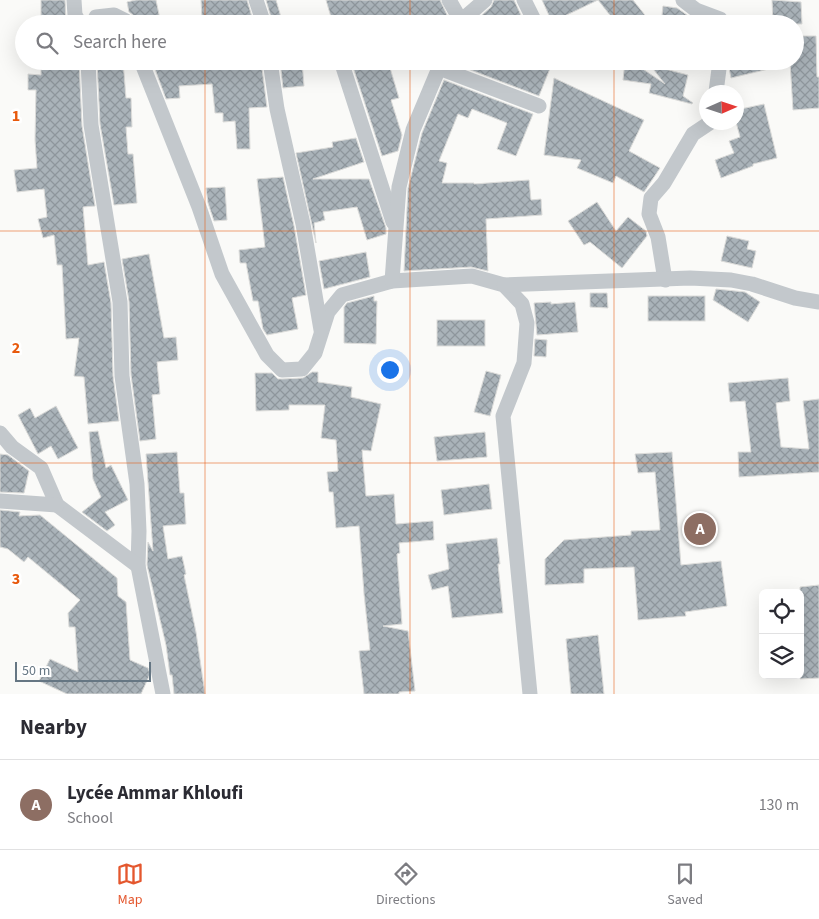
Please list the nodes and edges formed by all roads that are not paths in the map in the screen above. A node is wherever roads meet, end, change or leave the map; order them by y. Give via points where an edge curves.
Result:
1 (74, 0) edge
2 (256, 0) edge
3 (450, 0) edge
4 (485, 0) edge
5 (524, 0) edge
6 (683, 0) edge
7 (75, 15) edge
8 (261, 15) edge
9 (457, 15) edge
10 (468, 15) edge
11 (532, 15) edge
12 (709, 15) edge
13 (88, 70) edge
14 (145, 70) edge
15 (271, 70) edge
16 (344, 70) edge
17 (438, 70) edge
18 (455, 70) edge
19 (719, 70) edge
20 (717, 85) edge
21 (539, 106) dead end
22 (699, 130) edge
23 (396, 230) junction
24 (665, 280) junction
25 (392, 281) junction
26 (504, 285) junction
27 (819, 302) edge
28 (321, 333) junction
29 (0, 433) edge
30 (0, 501) edge
31 (57, 505) junction
32 (138, 566) junction
33 (162, 694) edge
34 (530, 694) edge

1 - 7 street
2 - 8 street
3 - 9 street
4 - 10 street
5 - 11 street
6 - 12 street
13 - 32 street via 91,125 120,302 122,376 137,484
14 - 28 street via 222,274 267,355 282,370 302,369 315,353
15 - 28 street via 303,224
16 - 23 street
17 - 23 street via 413,130 399,188
18 - 21 street
19 - 20 street
22 - 24 street via 693,134 664,183 651,198 649,214 658,237
23 - 25 street
24 - 26 street
24 - 27 street via 731,280
25 - 26 street via 472,276
25 - 28 street via 342,295 328,312
26 - 34 street via 522,304 527,324 524,363 503,416
29 - 31 street via 12,447 41,468
30 - 31 street
31 - 32 street
32 - 33 street

